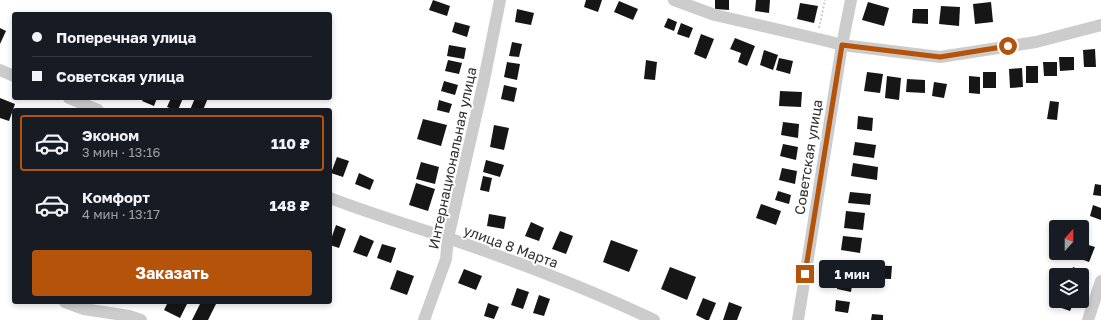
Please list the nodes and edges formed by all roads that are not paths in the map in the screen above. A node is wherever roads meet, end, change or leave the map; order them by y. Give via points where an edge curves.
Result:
1 (500, 0) edge
2 (674, 0) edge
3 (851, 0) edge
4 (1101, 25) edge
5 (842, 45) junction
6 (0, 70) edge
7 (12, 75) edge
8 (74, 100) edge
9 (93, 108) edge
10 (332, 199) edge
11 (448, 238) junction
12 (1101, 281) edge
13 (70, 304) edge
14 (632, 316) edge
15 (141, 320) edge
16 (424, 320) edge
17 (654, 320) edge
18 (798, 320) edge
19 (1088, 320) edge

1 - 11 street, Интернациональная улица
2 - 5 street via 715,15
3 - 5 street, Советская улица
4 - 5 street via 1036,42 940,57
5 - 18 street, Советская улица
6 - 7 street
8 - 9 street
10 - 11 street, улица 8 Марта
11 - 14 street, улица 8 Марта via 544,273
11 - 16 street, Интернациональная улица via 446,259
12 - 19 street
13 - 15 street
14 - 17 street, улица 8 Марта

